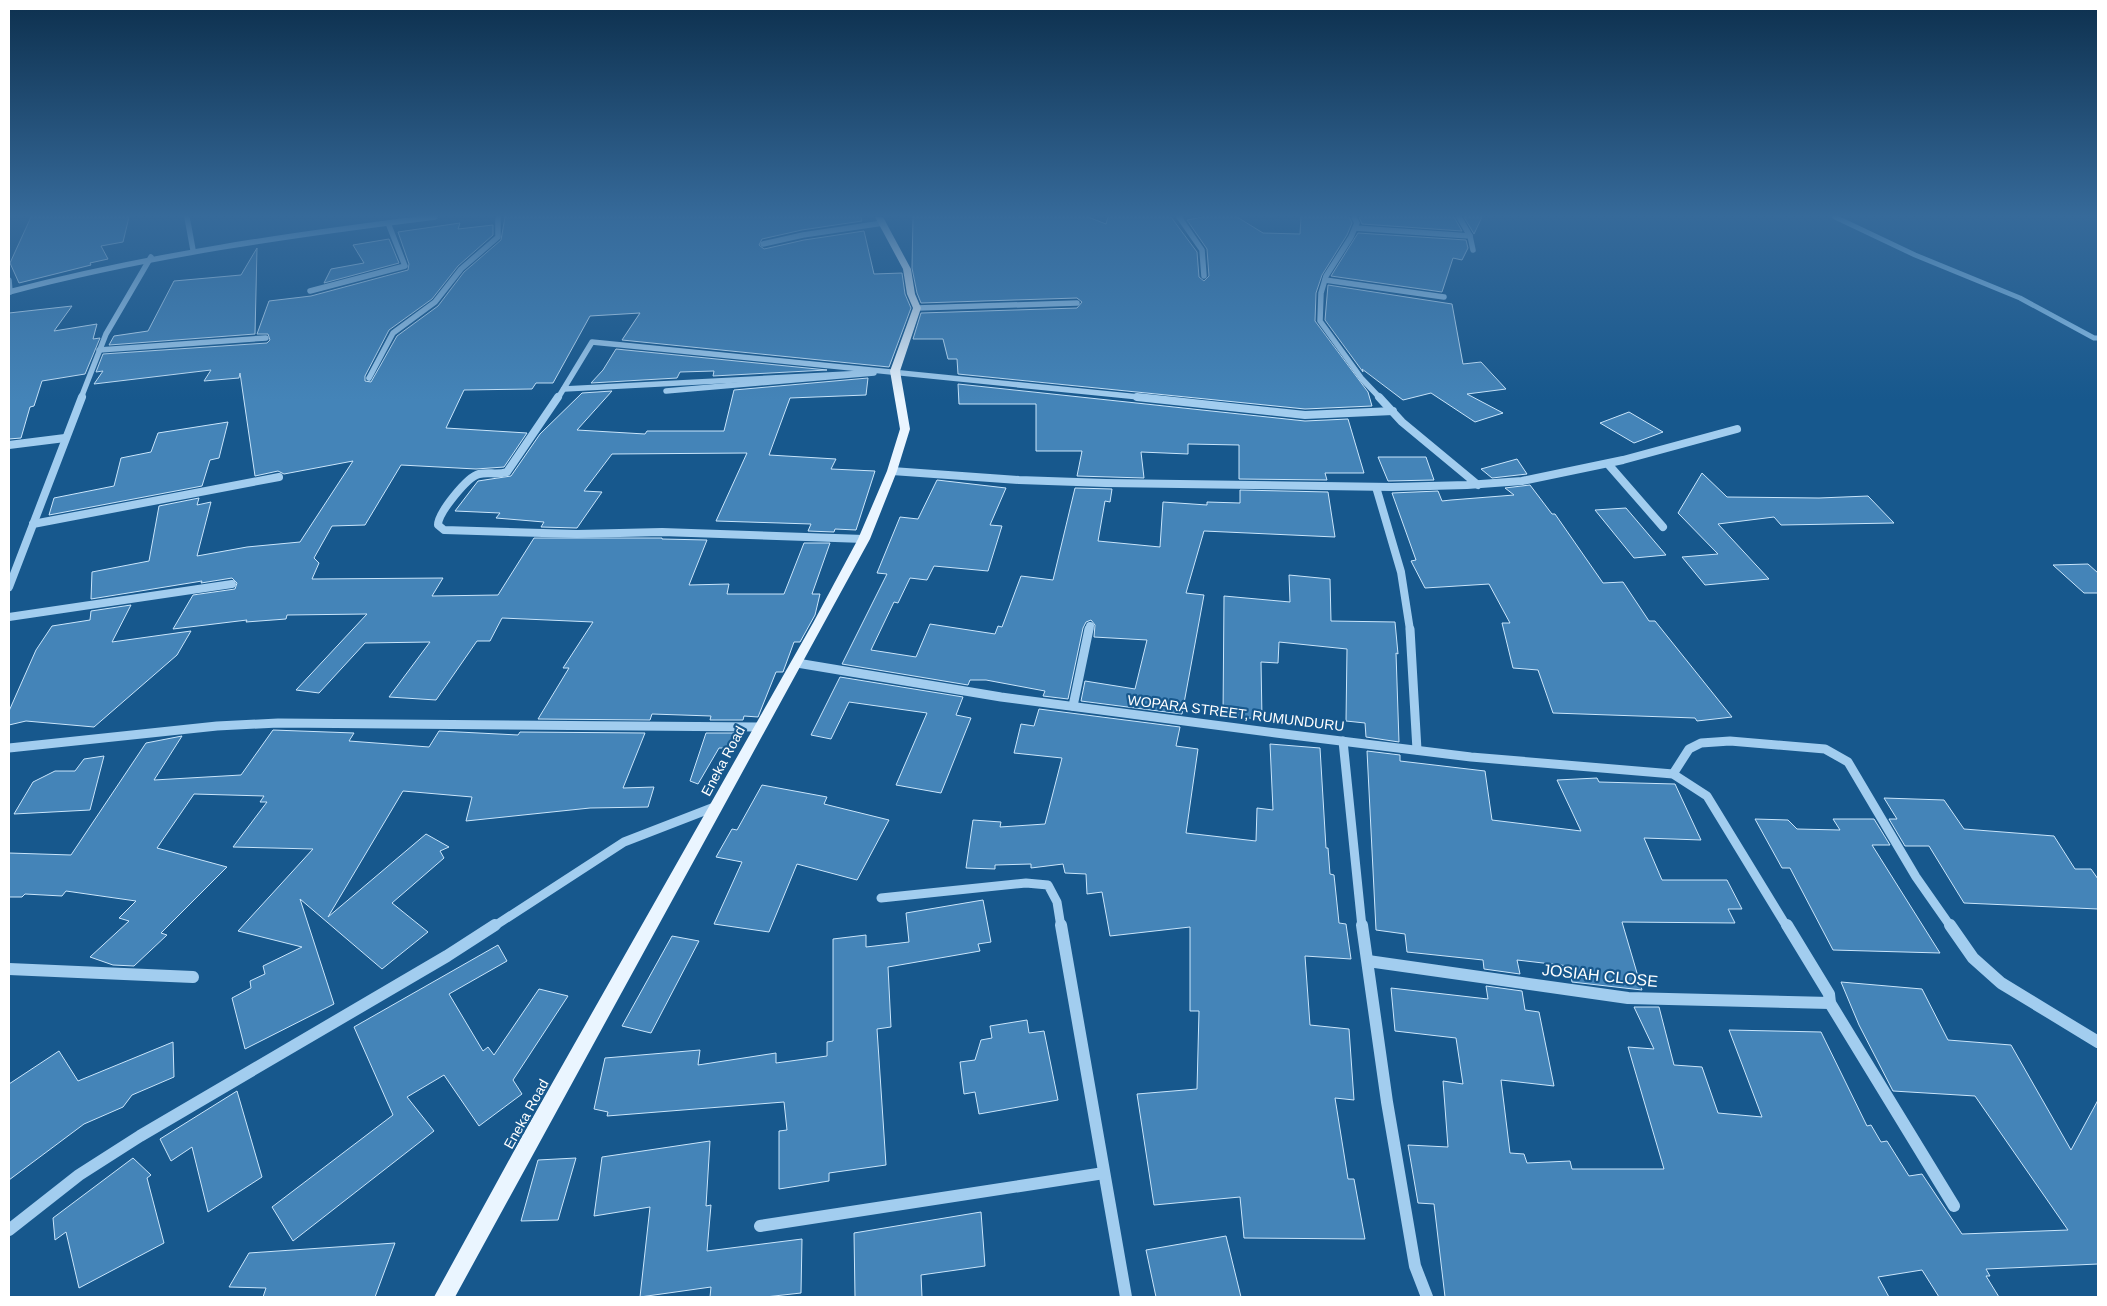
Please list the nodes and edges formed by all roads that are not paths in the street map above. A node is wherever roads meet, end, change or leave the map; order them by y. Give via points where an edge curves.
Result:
1 (68, 278) edge
2 (139, 278) edge
3 (358, 278) edge
4 (454, 278) edge
5 (908, 278) edge
6 (9, 280) edge
7 (1325, 280) joint
8 (310, 290) dead end
9 (9, 292) edge
10 (1444, 297) dead end
11 (1077, 303) dead end
12 (916, 308) junction
13 (266, 338) dead end
14 (99, 350) junction
15 (895, 371) junction
16 (369, 378) dead end
17 (564, 389) junction
18 (1393, 411) junction
19 (1737, 429) dead end
20 (65, 438) junction
21 (9, 445) edge
22 (1608, 464) junction
23 (892, 471) junction
24 (279, 477) dead end
25 (1478, 484) junction
26 (1376, 487) junction
27 (33, 524) junction
28 (1663, 527) dead end
29 (864, 539) junction
30 (13, 565) edge
31 (232, 584) dead end
32 (9, 587) edge
33 (9, 617) edge
34 (1090, 626) dead end
35 (797, 663) junction
36 (1073, 706) junction
37 (759, 727) junction
38 (1342, 741) junction
39 (9, 748) edge
40 (1417, 750) junction
41 (1674, 774) junction
42 (717, 806) junction
43 (881, 898) dead end
44 (1368, 961) junction
45 (9, 969) edge
46 (193, 977) dead end
47 (1830, 1003) junction
48 (2098, 1042) edge
49 (1104, 1172) junction
50 (1954, 1206) dead end
51 (760, 1226) dead end
52 (9, 1230) edge
53 (444, 1297) edge
54 (1126, 1297) edge
55 (1427, 1297) edge

1 - 9 street
2 - 14 street
3 - 8 street
4 - 16 street via 435,302 394,333
5 - 12 main road
6 - 9 street
7 - 10 street
7 - 18 street via 1320,321 1362,379
11 - 12 street
12 - 15 main road, Eneka Road
13 - 14 street
14 - 20 street
15 - 15 street via 754,386 666,391 865,374
15 - 17 street
15 - 17 street via 592,342
15 - 18 street via 1305,415
15 - 23 main road, Eneka Road via 905,429
17 - 29 street via 507,472 477,474 438,520 438,525 444,530 577,534 662,532
18 - 25 street
19 - 22 street
20 - 21 street
20 - 27 street
22 - 25 street via 1522,481
22 - 28 street
23 - 26 street via 1077,482
23 - 29 main road, Eneka Road
24 - 27 street
25 - 26 street
26 - 40 street via 1396,549 1407,601
27 - 30 street
29 - 35 main road, Eneka Road
30 - 32 street
31 - 33 street
34 - 36 street
35 - 36 street, WOPARA STREET, RUMUNDURU
35 - 37 main road, Eneka Road
36 - 38 street, WOPARA STREET, RUMUNDURU
37 - 39 street via 278,723 217,726
37 - 42 main road, Eneka Road
38 - 40 street, WOPARA STREET, RUMUNDURU
38 - 44 street
40 - 41 street, WOPARA STREET, RUMUNDURU
41 - 47 street via 1706,796 1824,986
41 - 48 street via 1688,749 1701,743 1730,741 1825,749 1848,762 1916,877 1973,958 2001,984
42 - 52 street via 624,842 447,956 140,1136 79,1176
42 - 53 main road, Eneka Road
43 - 49 street via 1026,884 1048,885 1057,902
44 - 47 street, JOSIAH CLOSE via 1628,998
44 - 55 street via 1387,1102 1415,1266
45 - 46 street
47 - 50 street
49 - 51 street
49 - 54 street

